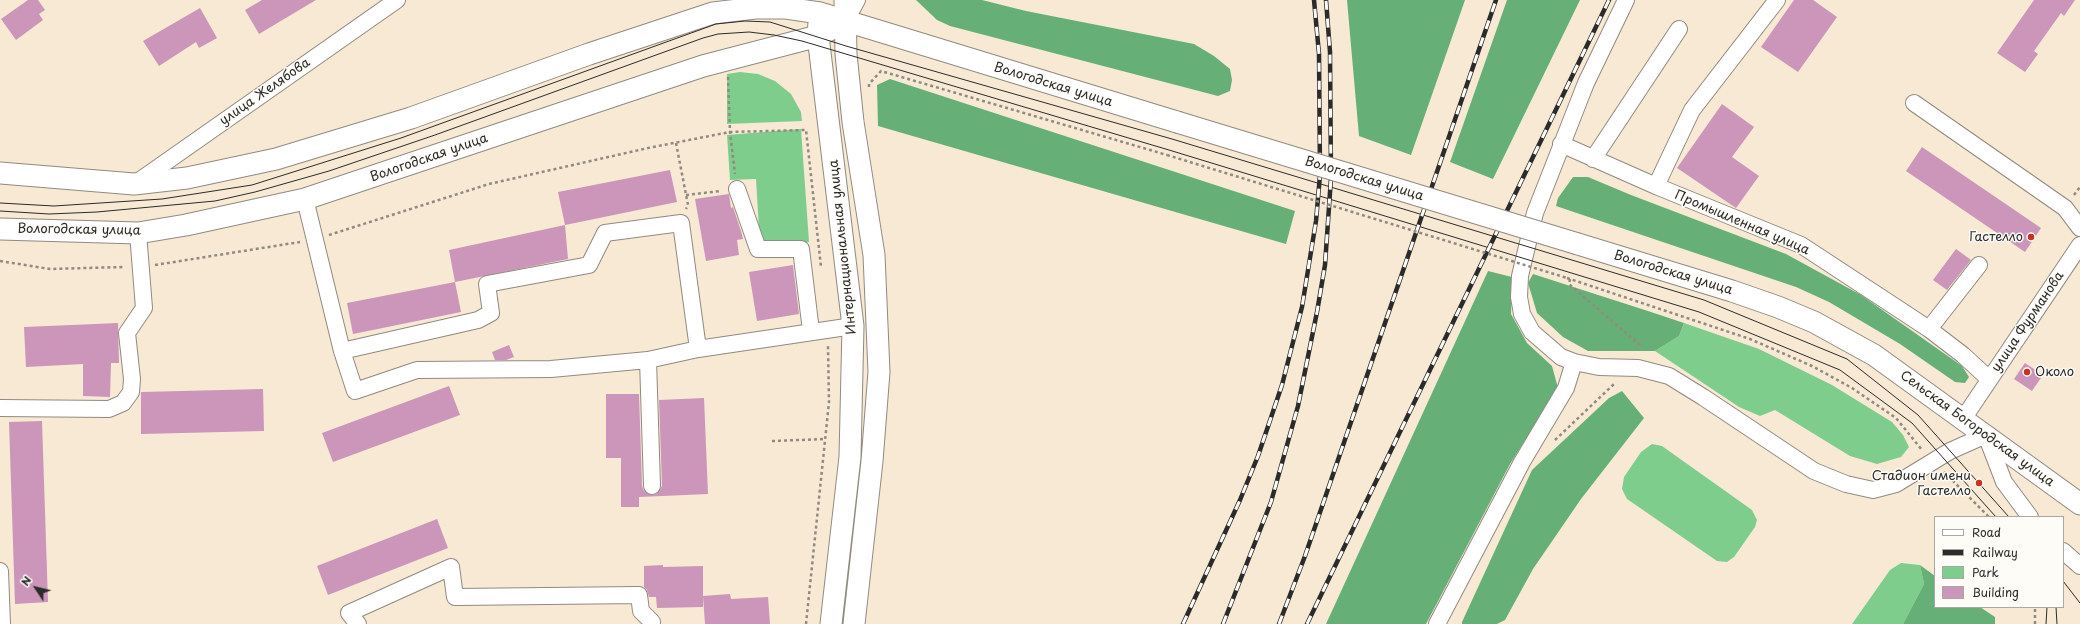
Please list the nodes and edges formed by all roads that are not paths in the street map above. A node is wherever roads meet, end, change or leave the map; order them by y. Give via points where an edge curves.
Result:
1 (397, 0) edge
2 (845, 0) edge
3 (857, 0) edge
4 (1626, 0) edge
5 (1777, 0) edge
6 (822, 7) edge
7 (845, 22) junction
8 (1679, 29) dead end
9 (818, 36) junction
10 (1914, 103) dead end
11 (1561, 144) junction
12 (1592, 159) junction
13 (0, 173) edge
14 (134, 184) junction
15 (1656, 186) junction
16 (737, 189) road end
17 (305, 199) junction
18 (2080, 228) edge
19 (0, 229) edge
20 (138, 233) junction
21 (2080, 245) edge
22 (1979, 265) dead end
23 (853, 326) junction
24 (1928, 328) junction
25 (811, 331) junction
26 (698, 349) junction
27 (342, 351) junction
28 (1874, 355) joint
29 (648, 360) junction
30 (1574, 362) junction
31 (1989, 379) junction
32 (0, 408) edge
33 (1963, 419) junction
34 (1986, 435) junction
35 (652, 486) dead end
36 (2080, 504) edge
37 (2029, 516) edge
38 (2064, 552) edge
39 (2080, 566) edge
40 (0, 571) edge
41 (2, 624) edge
42 (358, 624) edge
43 (652, 624) edge
44 (831, 624) edge
45 (854, 624) edge
46 (1437, 624) edge

1 - 14 street, улица Желябова
2 - 7 main road, Интернациональная улица
3 - 7 street
4 - 11 street via 1586,83
5 - 15 street via 1692,110
6 - 7 main road, Вологодская улица
6 - 9 main road, Интернациональная улица
6 - 14 main road, Вологодская улица via 755,8 713,13 411,118 283,157 187,178
7 - 9 main road, Вологодская улица
7 - 28 main road, Вологодская улица, bridge via 1778,307 1814,322
7 - 45 main road, Интернациональная улица via 852,122 874,255 879,372
8 - 12 street
9 - 17 main road, Вологодская улица via 703,66
9 - 23 main road, Интернациональная улица
10 - 18 street via 2065,208
11 - 12 street, Промышленная улица
11 - 30 street via 1535,213 1520,276 1519,297 1522,314 1532,332 1561,357
12 - 15 street, Промышленная улица
13 - 14 main road, Вологодская улица
15 - 24 street, Промышленная улица via 1801,245
16 - 25 street via 758,249 801,249
17 - 20 main road, Вологодская улица
17 - 27 street
19 - 20 main road, Вологодская улица
20 - 32 street via 144,308 127,333 132,379 131,392 123,403 109,409
21 - 31 street, улица Фурманова
22 - 24 street
23 - 25 street
23 - 44 main road, Интернациональная улица via 850,457
24 - 31 street, Промышленная улица via 1964,355
25 - 26 street
26 - 27 street via 681,223 605,233 589,265 487,284 491,313 478,320
26 - 29 street
27 - 29 street via 355,390 417,370 551,369
28 - 33 main road, Сельская Богородская улица
29 - 35 street
30 - 34 street via 1599,367 1638,368 1669,376 1704,396 1814,471 1846,484 1873,490 1896,484 1950,451
30 - 46 street via 1566,388 1522,462
31 - 33 street, улица Фурманова
33 - 34 main road, Сельская Богородская улица
34 - 36 main road, Сельская Богородская улица
34 - 37 street via 2004,482
38 - 39 street
40 - 41 street
42 - 43 street via 349,613 451,567 455,597 639,595 641,611

